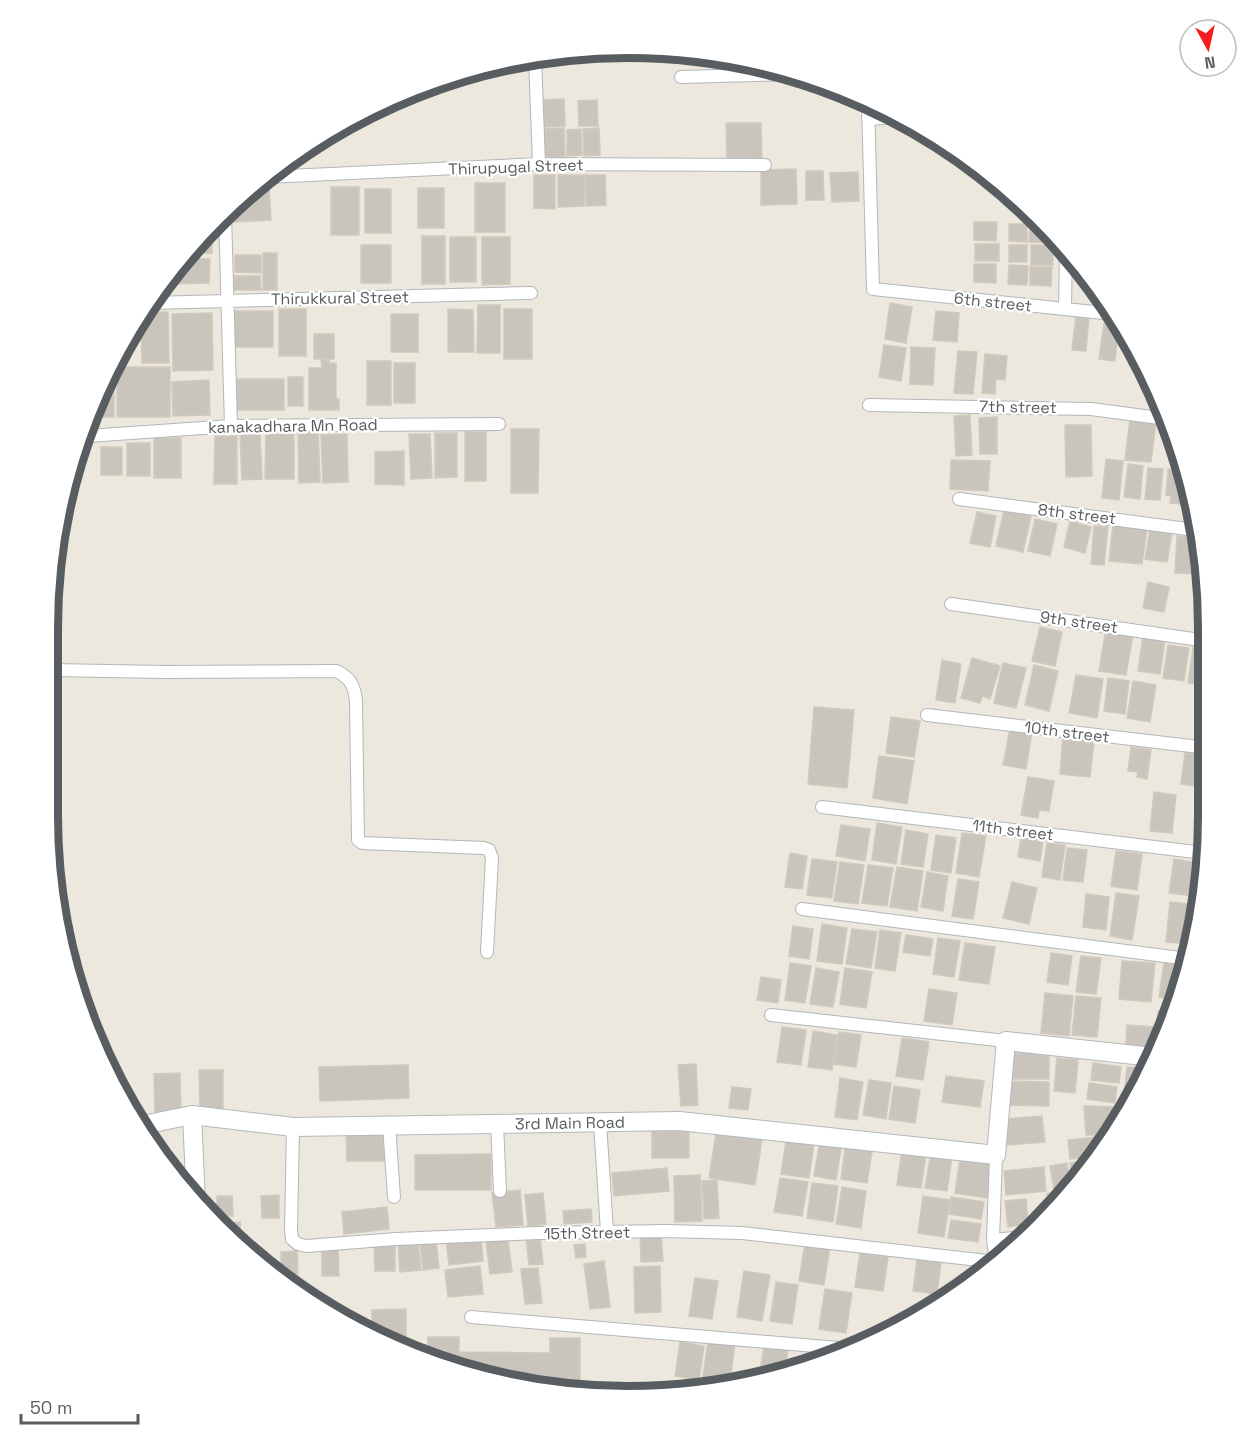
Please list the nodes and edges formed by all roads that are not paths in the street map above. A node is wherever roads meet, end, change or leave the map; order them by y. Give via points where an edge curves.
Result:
1 (535, 66) edge
2 (762, 75) edge
3 (681, 77) dead end
4 (868, 112) edge
5 (882, 118) edge
6 (868, 119) junction
7 (539, 164) junction
8 (765, 165) dead end
9 (281, 176) edge
10 (225, 225) edge
11 (1066, 264) edge
12 (531, 293) dead end
13 (228, 301) junction
14 (161, 303) edge
15 (1065, 309) junction
16 (1103, 313) edge
17 (869, 405) dead end
18 (1157, 418) edge
19 (499, 424) dead end
20 (231, 426) junction
21 (92, 436) edge
22 (959, 499) dead end
23 (1189, 529) edge
24 (951, 604) dead end
25 (1198, 640) edge
26 (58, 670) edge
27 (927, 715) dead end
28 (1198, 747) edge
29 (822, 807) dead end
30 (1196, 852) edge
31 (801, 909) dead end
32 (487, 952) dead end
33 (1179, 958) edge
34 (771, 1015) dead end
35 (1006, 1041) junction
36 (1144, 1057) edge
37 (192, 1115) junction
38 (600, 1122) junction
39 (149, 1124) edge
40 (497, 1124) junction
41 (389, 1125) junction
42 (293, 1127) junction
43 (996, 1155) junction
44 (195, 1185) edge
45 (500, 1191) dead end
46 (394, 1197) dead end
47 (606, 1232) junction
48 (1009, 1238) edge
49 (993, 1240) junction
50 (995, 1251) edge
51 (984, 1261) edge
52 (471, 1317) dead end
53 (832, 1347) edge

1 - 7 street
2 - 3 street
4 - 6 street
5 - 6 street
6 - 15 street, 6th street via 873,289
7 - 8 street, Thirupugal Street
7 - 9 street, Thirupugal Street
10 - 13 street
11 - 15 street
12 - 13 street, Thirukkural Street
13 - 14 street, Thirukkural Street
13 - 20 street
15 - 16 street, 6th street
17 - 18 street, 7th street via 1091,409
19 - 20 street, kanakadhara Mn Road
20 - 21 street, kanakadhara Mn Road
22 - 23 street, 8th street
24 - 25 street, 9th street
26 - 32 street via 337,671 345,676 355,688 358,840 489,850 492,858
27 - 28 street, 10th street
29 - 30 street, 11th street
31 - 33 street
34 - 35 street
35 - 36 street
35 - 43 street
37 - 39 street, 3rd Main Road
37 - 42 street, 3rd Main Road
37 - 44 street
38 - 40 street, 3rd Main Road
38 - 43 street, 3rd Main Road via 679,1121
38 - 47 street
40 - 41 street, 3rd Main Road
40 - 45 street
41 - 42 street, 3rd Main Road
41 - 46 street
42 - 47 street, 15th Street via 291,1230 292,1239 298,1244
43 - 49 street
47 - 51 street, 15th Street via 742,1233
48 - 49 street
49 - 50 street
52 - 53 street

